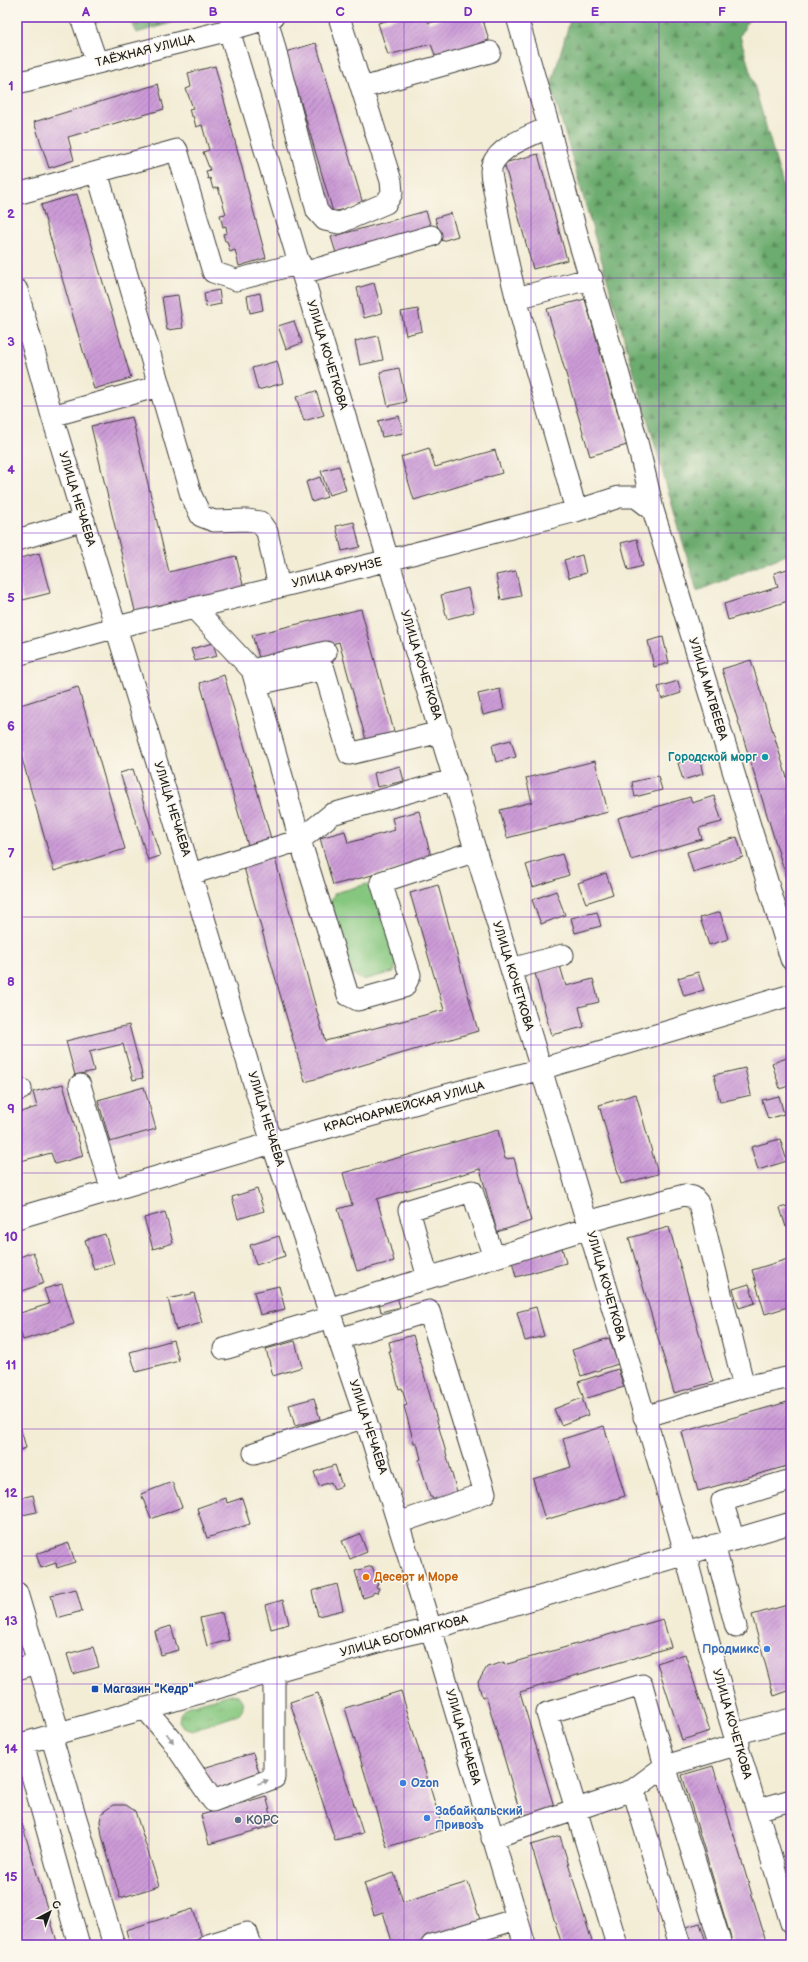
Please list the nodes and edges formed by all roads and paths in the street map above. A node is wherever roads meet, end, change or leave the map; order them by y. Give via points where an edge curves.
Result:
1 (81, 17) edge
2 (339, 17) edge
3 (517, 17) edge
4 (270, 18) edge
5 (229, 30) junction
6 (490, 52) dead end
7 (97, 63) junction
8 (17, 83) edge
9 (362, 88) junction
10 (549, 127) junction
11 (97, 172) junction
12 (17, 194) edge
13 (431, 236) dead end
14 (301, 268) junction
15 (592, 278) junction
16 (17, 290) edge
17 (517, 298) junction
18 (20, 311) edge
19 (159, 386) junction
20 (52, 416) junction
21 (653, 510) junction
22 (576, 511) junction
23 (84, 520) junction
24 (17, 540) edge
25 (389, 560) junction
26 (279, 587) junction
27 (194, 608) junction
28 (117, 627) junction
29 (326, 652) dead end
30 (17, 654) edge
31 (252, 670) junction
32 (441, 732) junction
33 (455, 779) junction
34 (300, 840) junction
35 (476, 851) junction
36 (318, 852) dead end
37 (191, 874) junction
38 (563, 955) dead end
39 (791, 959) edge
40 (511, 969) junction
41 (791, 995) edge
42 (541, 1069) junction
43 (80, 1085) dead end
44 (272, 1143) junction
45 (112, 1191) junction
46 (17, 1218) edge
47 (588, 1225) junction
48 (494, 1258) junction
49 (428, 1278) junction
50 (330, 1313) junction
51 (339, 1339) junction
52 (224, 1349) dead end
53 (791, 1377) edge
54 (744, 1387) junction
55 (365, 1417) junction
56 (644, 1417) junction
57 (254, 1453) dead end
58 (791, 1480) edge
59 (398, 1523) junction
60 (791, 1523) edge
61 (734, 1540) junction
62 (714, 1545) junction
63 (685, 1554) junction
64 (17, 1593) edge
65 (736, 1627) dead end
66 (431, 1629) junction
67 (38, 1663) junction
68 (17, 1669) edge
69 (274, 1672) junction
70 (145, 1708) junction
71 (790, 1725) edge
72 (55, 1734) junction
73 (737, 1739) junction
74 (20, 1744) edge
75 (665, 1766) junction
76 (633, 1790) junction
77 (791, 1800) edge
78 (576, 1810) junction
79 (757, 1810) junction
80 (492, 1838) junction
81 (517, 1919) junction
82 (791, 1923) edge
83 (79, 1945) edge
84 (114, 1945) edge
85 (208, 1945) edge
86 (251, 1945) edge
87 (432, 1945) edge
88 (525, 1945) edge
89 (617, 1945) edge
90 (680, 1945) edge
91 (721, 1945) edge

1 - 7 street
2 - 9 street
3 - 10 street, УЛИЦА МАТВЕЕВА
4 - 5 street, ТАЁЖНАЯ УЛИЦА
4 - 9 street via 317,211 325,220 339,223 386,203 392,194 391,181
5 - 7 street, ТАЁЖНАЯ УЛИЦА
5 - 14 street, УЛИЦА КОЧЕТКОВА
6 - 9 street
7 - 8 street, ТАЁЖНАЯ УЛИЦА
10 - 15 street, УЛИЦА МАТВЕЕВА via 580,245
10 - 17 street via 507,148 496,157 491,166 498,216
11 - 12 street
11 - 14 street via 177,150 213,272 236,280
11 - 19 street
13 - 14 street
14 - 25 street, УЛИЦА КОЧЕТКОВА
15 - 17 street
15 - 21 street, УЛИЦА МАТВЕЕВА via 645,471
16 - 18 street, УЛИЦА НЕЧАЕВА
17 - 22 street
18 - 20 street, УЛИЦА НЕЧАЕВА
19 - 20 street
19 - 26 street via 191,495 200,516 214,521 260,522 267,532
20 - 23 street, УЛИЦА НЕЧАЕВА
21 - 22 street, УЛИЦА ФРУНЗЕ via 636,497 619,496
21 - 39 street, УЛИЦА МАТВЕЕВА
22 - 25 street, УЛИЦА ФРУНЗЕ
23 - 24 street
23 - 28 street, УЛИЦА НЕЧАЕВА
25 - 26 street, УЛИЦА ФРУНЗЕ
25 - 32 street, УЛИЦА КОЧЕТКОВА
26 - 27 street, УЛИЦА ФРУНЗЕ
27 - 28 street, УЛИЦА ФРУНЗЕ
27 - 31 street
28 - 30 street, УЛИЦА ФРУНЗЕ
28 - 37 street, УЛИЦА НЕЧАЕВА
29 - 31 street
31 - 32 street via 267,682 324,669 348,754
31 - 34 street
32 - 33 street, УЛИЦА КОЧЕТКОВА
33 - 34 street via 332,814
33 - 35 street, УЛИЦА КОЧЕТКОВА
34 - 35 street via 348,994 358,1000 404,987 410,975 382,882
34 - 36 street
34 - 37 street
35 - 40 street, УЛИЦА КОЧЕТКОВА
37 - 44 street, УЛИЦА НЕЧАЕВА
38 - 40 street
40 - 42 street, УЛИЦА КОЧЕТКОВА
41 - 42 street, КРАСНОАРМЕЙСКАЯ УЛИЦА
42 - 44 street, КРАСНОАРМЕЙСКАЯ УЛИЦА
42 - 47 street, УЛИЦА КОЧЕТКОВА
43 - 45 street
44 - 45 street, КРАСНОАРМЕЙСКАЯ УЛИЦА
44 - 50 street, УЛИЦА НЕЧАЕВА
45 - 46 street, КРАСНОАРМЕЙСКАЯ УЛИЦА
47 - 48 street
47 - 54 street via 684,1196 693,1197 699,1204
47 - 56 street, УЛИЦА КОЧЕТКОВА
48 - 49 street
48 - 49 street via 472,1190 409,1210
49 - 50 street
50 - 51 street, УЛИЦА НЕЧАЕВА
50 - 52 street
51 - 55 street, УЛИЦА НЕЧАЕВА
51 - 59 street via 429,1311 485,1493
53 - 54 street
54 - 56 street
55 - 57 street
55 - 59 street, УЛИЦА НЕЧАЕВА
56 - 63 street, УЛИЦА КОЧЕТКОВА
58 - 61 street via 722,1501
59 - 66 street, УЛИЦА НЕЧАЕВА
60 - 61 street, УЛИЦА БОГОМЯГКОВА
61 - 62 street, УЛИЦА БОГОМЯГКОВА
62 - 63 street, УЛИЦА БОГОМЯГКОВА
62 - 65 street
63 - 66 street, УЛИЦА БОГОМЯГКОВА
63 - 73 street, УЛИЦА КОЧЕТКОВА
64 - 67 street
66 - 69 street, УЛИЦА БОГОМЯГКОВА
66 - 80 street, УЛИЦА НЕЧАЕВА
67 - 68 street
67 - 72 street
69 - 70 street, УЛИЦА БОГОМЯГКОВА
70 -> 69 street via 171,1739 213,1801 274,1778
70 - 72 street, УЛИЦА БОГОМЯГКОВА
71 - 73 street
72 - 74 street, УЛИЦА БОГОМЯГКОВА
72 - 84 street
73 - 75 street
73 - 79 street, УЛИЦА КОЧЕТКОВА
74 - 83 street
75 - 76 street
75 - 78 street via 642,1685 547,1712
75 - 91 street
76 - 78 street
76 - 90 street
77 - 79 street
78 - 80 street
78 - 89 street
79 - 82 street, УЛИЦА КОЧЕТКОВА
80 - 81 street, УЛИЦА НЕЧАЕВА
81 - 87 street
81 - 88 street, УЛИЦА НЕЧАЕВА
85 - 86 street via 247,1933

